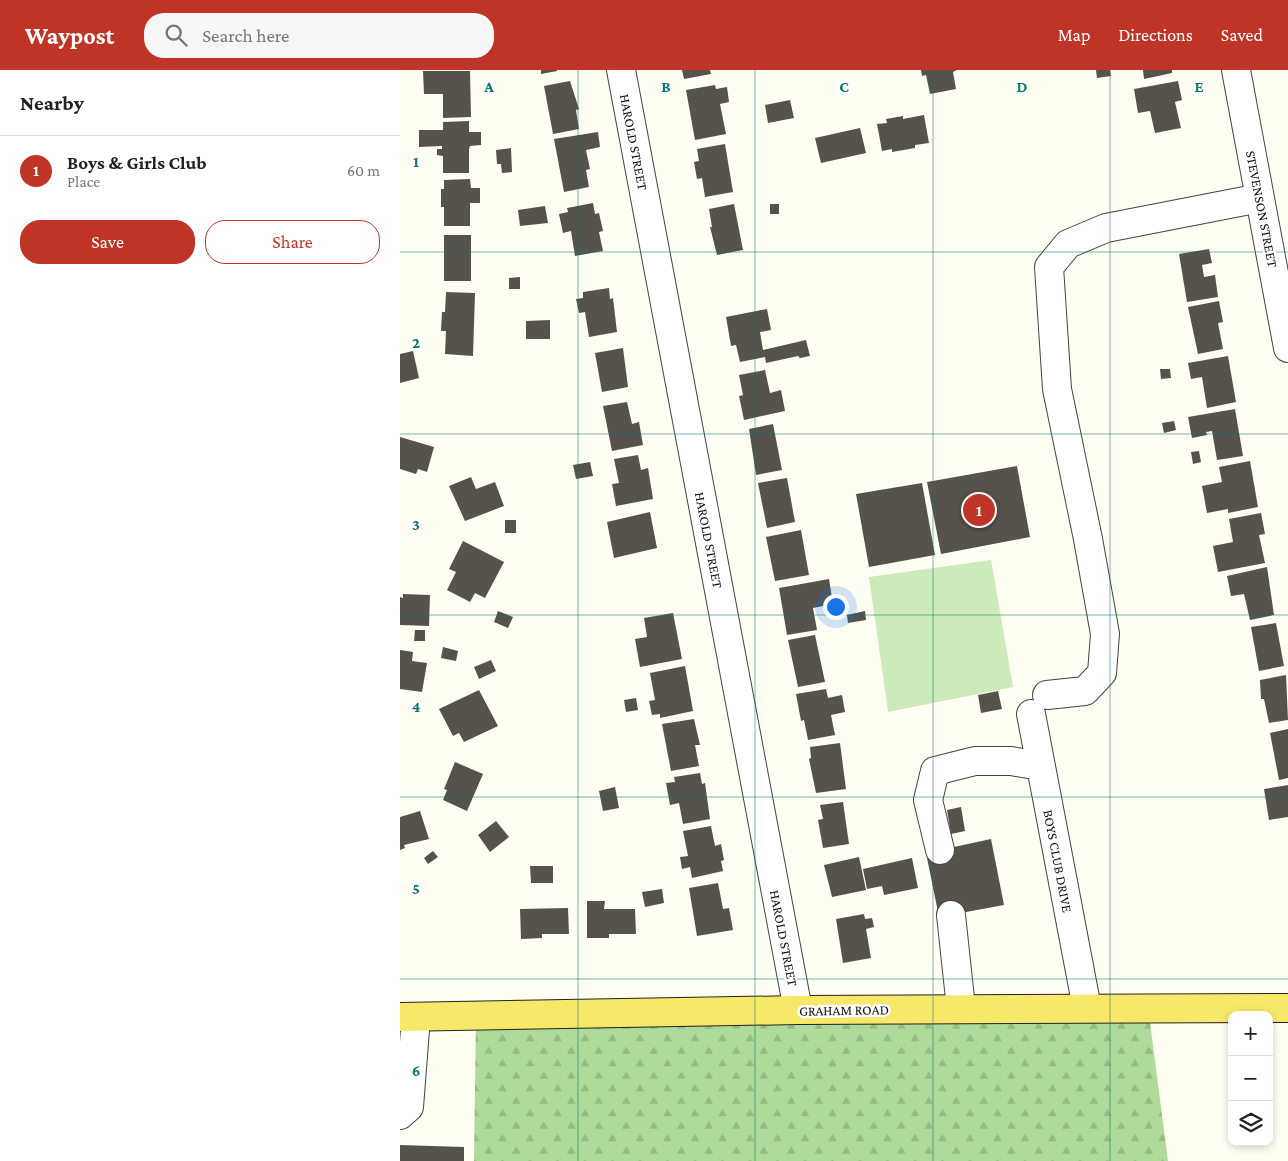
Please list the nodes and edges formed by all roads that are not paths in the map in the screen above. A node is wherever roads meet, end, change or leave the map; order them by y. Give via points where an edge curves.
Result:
1 (620, 70) edge
2 (1236, 70) edge
3 (1260, 198) junction
4 (1288, 348) edge
5 (1040, 766) junction
6 (940, 850) dead end
7 (951, 915) dead end
8 (961, 1008) junction
9 (1087, 1008) junction
10 (1288, 1008) edge
11 (798, 1010) junction
12 (408, 1017) edge
13 (400, 1115) edge

1 - 11 street, HAROLD STREET
2 - 3 street, STEVENSON STREET
3 - 4 street, STEVENSON STREET
3 - 5 street, BOYS CLUB DRIVE via 1106,228 1068,244 1050,267 1057,389 1088,539 1105,634 1105,652 1102,673 1085,692 1039,704
5 - 6 street via 1011,761 975,761 935,771 928,800
5 - 9 street, BOYS CLUB DRIVE
7 - 8 street
8 - 9 main road, GRAHAM ROAD
8 - 11 main road, GRAHAM ROAD
9 - 10 main road, GRAHAM ROAD
11 - 12 main road, GRAHAM ROAD
12 - 13 street via 409,1107

